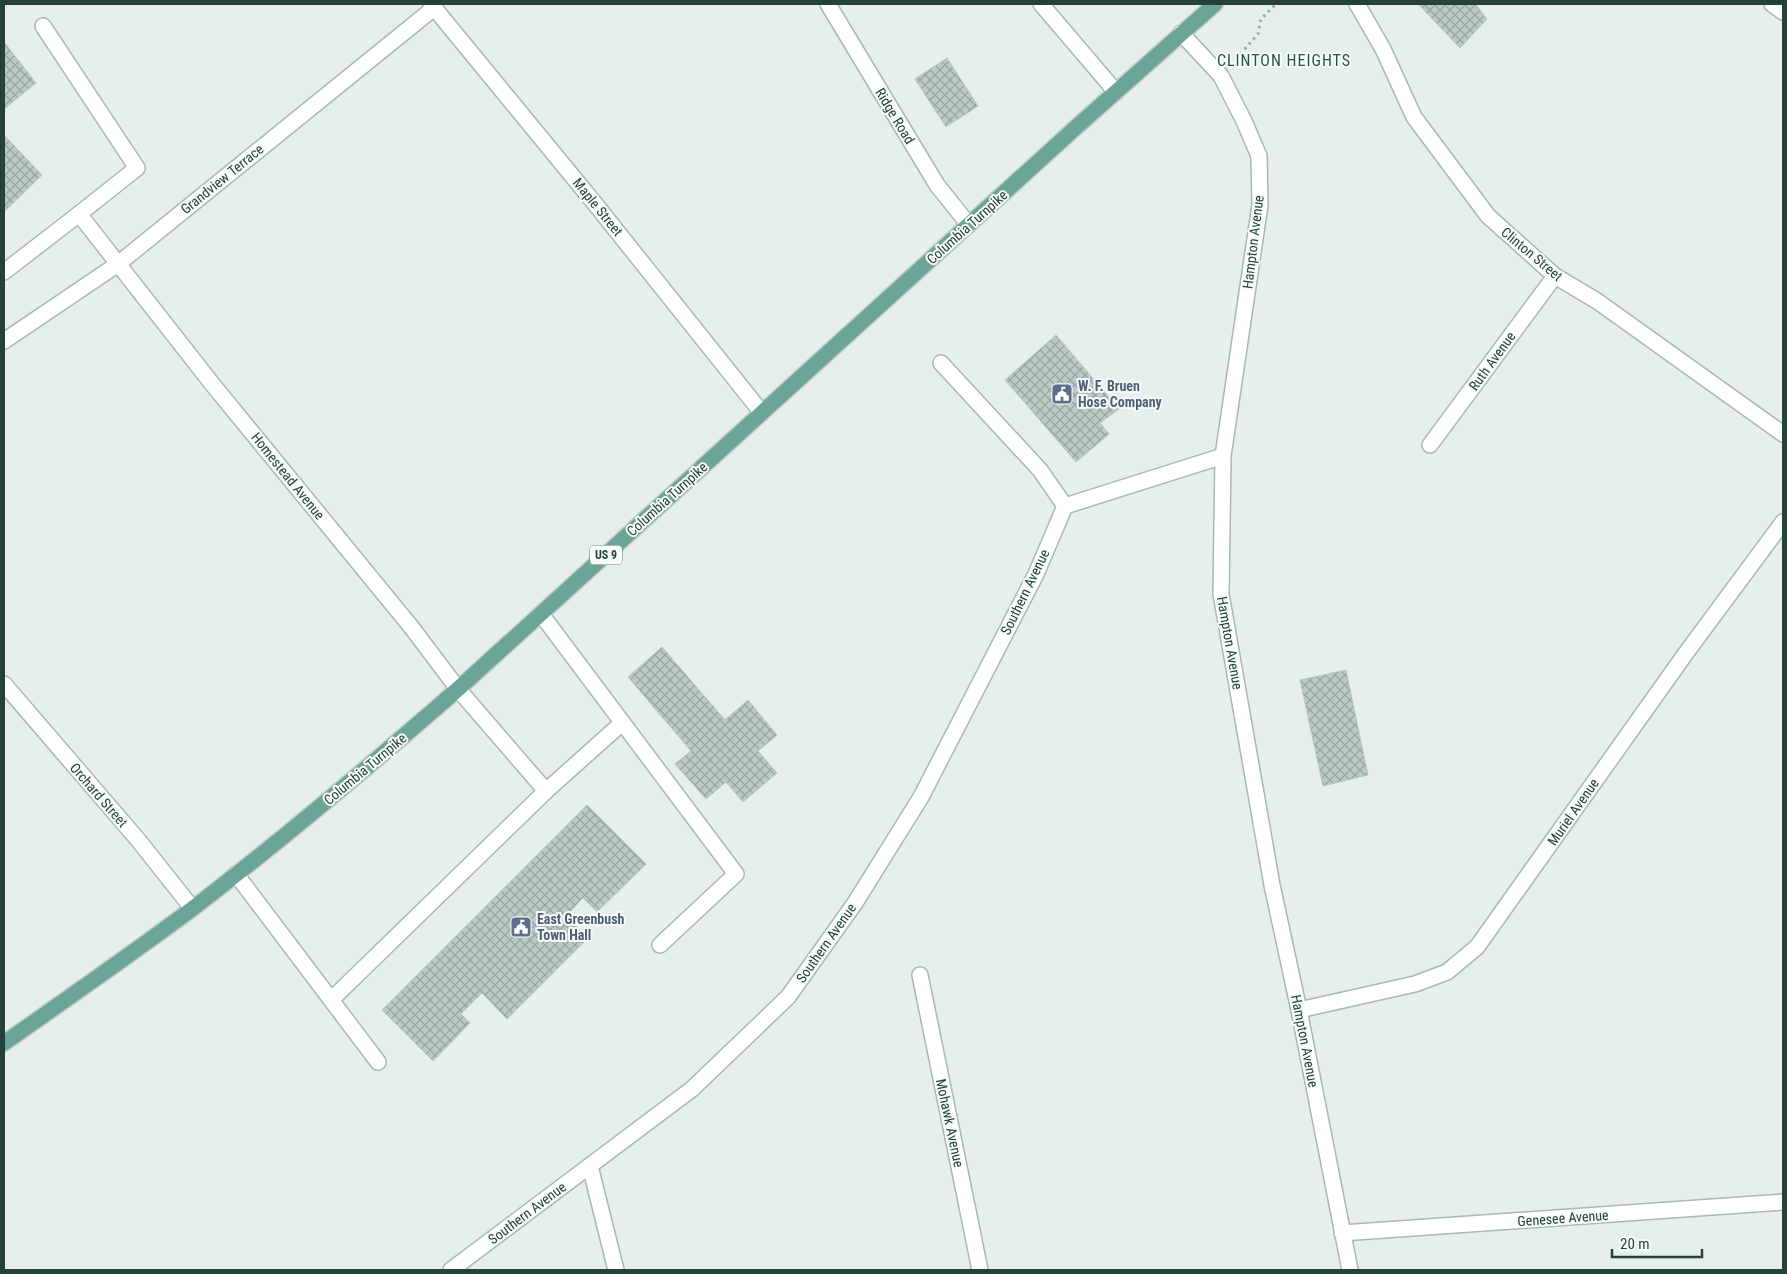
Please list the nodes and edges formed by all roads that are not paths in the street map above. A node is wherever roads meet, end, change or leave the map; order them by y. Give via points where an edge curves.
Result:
1 (828, 4) edge
2 (1041, 4) edge
3 (1215, 4) edge
4 (1357, 4) edge
5 (1772, 4) edge
6 (432, 6) edge
7 (1783, 12) edge
8 (43, 26) dead end
9 (1181, 33) junction
10 (1116, 92) junction
11 (79, 214) junction
12 (969, 225) junction
13 (118, 264) junction
14 (4, 272) edge
15 (1554, 276) junction
16 (4, 341) edge
17 (941, 363) dead end
18 (762, 413) junction
19 (1783, 434) edge
20 (1430, 445) dead end
21 (1223, 456) junction
22 (1065, 506) junction
23 (1783, 522) edge
24 (541, 614) junction
25 (4, 684) edge
26 (458, 689) junction
27 (622, 723) junction
28 (546, 791) junction
29 (236, 874) junction
30 (192, 908) junction
31 (660, 945) dead end
32 (920, 975) dead end
33 (331, 1000) junction
34 (1299, 1010) junction
35 (4, 1043) edge
36 (378, 1062) dead end
37 (590, 1166) junction
38 (1783, 1202) edge
39 (1342, 1233) junction
40 (451, 1270) edge
41 (616, 1270) edge
42 (980, 1270) edge
43 (1350, 1270) edge

1 - 12 street, Ridge Road via 936,185
2 - 10 street
3 - 9 main road, Columbia Turnpike / US 9
4 - 15 street, Clinton Street via 1383,49 1414,117 1488,216
5 - 7 street
6 - 13 street, Grandview Terrace
6 - 18 street, Maple Street
8 - 11 street via 137,168
9 - 10 main road, Columbia Turnpike / US 9
9 - 21 street, Hampton Avenue via 1221,76 1259,156 1260,204
10 - 12 main road, Columbia Turnpike / US 9
11 - 13 street, Homestead Avenue
11 - 14 street
12 - 18 main road, Columbia Turnpike / US 9
13 - 16 street, Grandview Terrace
13 - 26 street, Homestead Avenue
15 - 19 street, Clinton Street via 1597,301
15 - 20 street, Ruth Avenue
17 - 22 street via 1040,470
18 - 24 main road, Columbia Turnpike / US 9
21 - 22 street
21 - 34 street, Hampton Avenue via 1221,594 1272,885
22 - 37 street, Southern Avenue via 1036,574 921,797 854,903 788,997 692,1089
23 - 34 street, Muriel Avenue via 1477,947 1447,972 1415,984
24 - 26 main road, Columbia Turnpike / US 9
24 - 27 street
25 - 30 street, Orchard Street
26 - 28 street, Homestead Avenue
26 - 29 main road, Columbia Turnpike / US 9 via 371,765
27 - 28 street
27 - 31 street via 736,874
28 - 33 street
29 - 30 main road, Columbia Turnpike / US 9
29 - 33 street
30 - 35 main road, Columbia Turnpike / US 9
32 - 42 street, Mohawk Avenue
33 - 36 street
34 - 39 street, Hampton Avenue
37 - 40 street, Southern Avenue
37 - 41 street
38 - 39 street, Genesee Avenue
39 - 43 street, Hampton Avenue

